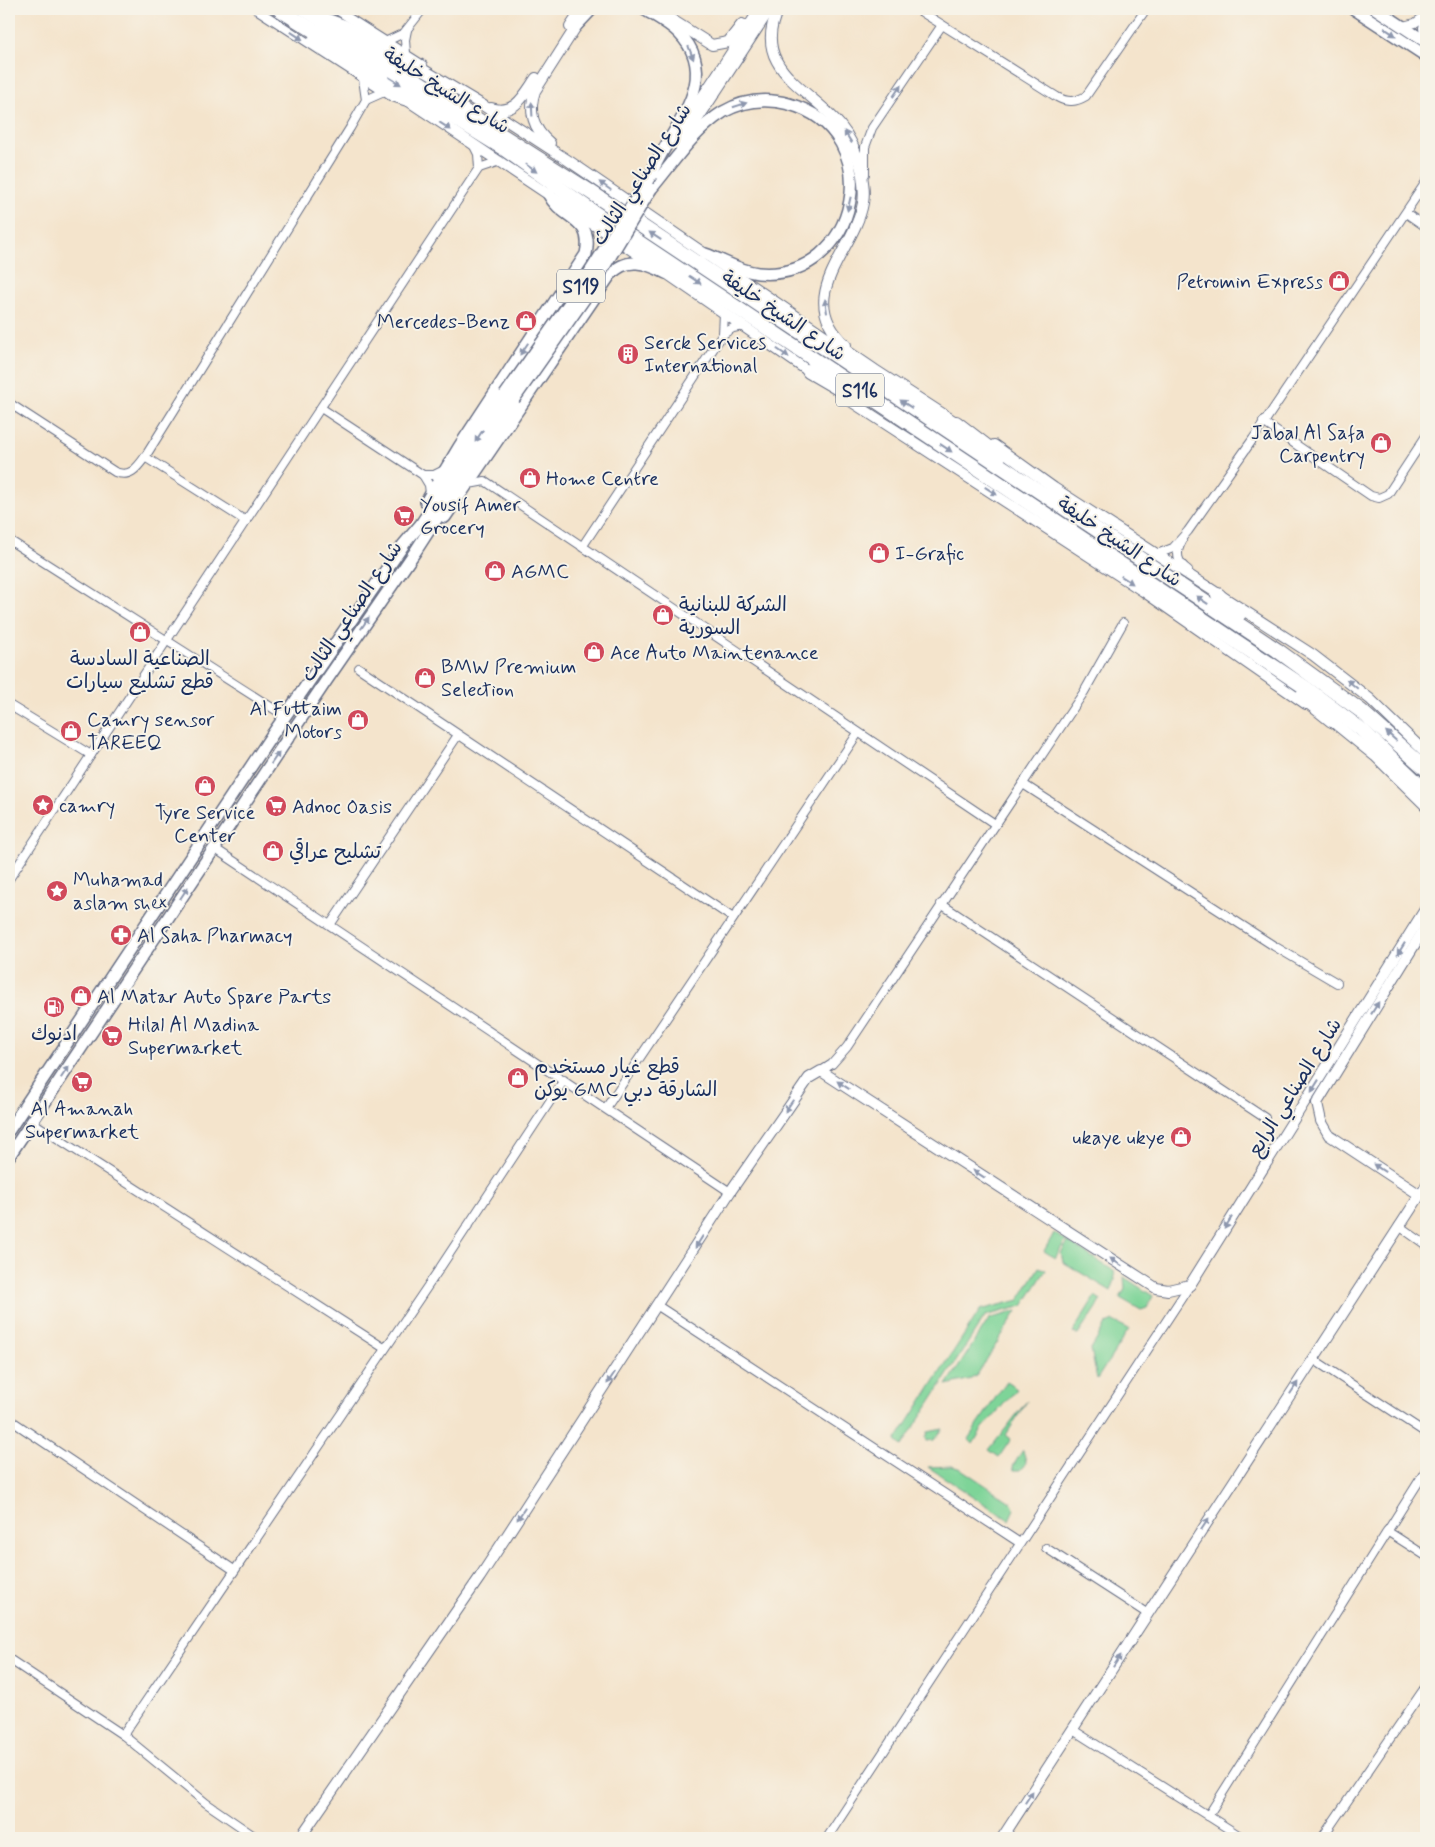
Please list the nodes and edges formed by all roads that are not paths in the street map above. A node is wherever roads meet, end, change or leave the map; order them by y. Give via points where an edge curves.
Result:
1 (256, 9) edge
2 (279, 9) edge
3 (305, 9) edge
4 (335, 9) edge
5 (423, 9) edge
6 (582, 9) edge
7 (588, 9) edge
8 (592, 9) edge
9 (644, 9) edge
10 (654, 9) edge
11 (760, 9) edge
12 (770, 9) edge
13 (778, 9) edge
14 (917, 9) edge
15 (1146, 9) edge
16 (1354, 9) edge
17 (1376, 9) edge
18 (1426, 16) edge
19 (292, 17) junction
20 (317, 17) junction
21 (942, 25) junction
22 (1403, 26) junction
23 (575, 27) junction
24 (408, 28) junction
25 (387, 41) junction
26 (1425, 41) edge
27 (406, 53) junction
28 (1426, 56) edge
29 (364, 80) junction
30 (440, 80) junction
31 (384, 92) junction
32 (366, 100) junction
33 (407, 102) junction
34 (484, 106) junction
35 (688, 128) junction
36 (474, 145) junction
37 (500, 161) junction
38 (569, 161) junction
39 (479, 168) junction
40 (1426, 182) edge
41 (864, 184) junction
42 (549, 195) junction
43 (1406, 213) junction
44 (1426, 227) edge
45 (705, 254) junction
46 (666, 273) junction
47 (724, 313) junction
48 (743, 326) junction
49 (723, 334) junction
50 (875, 370) junction
51 (808, 371) junction
52 (510, 397) junction
53 (9, 403) edge
54 (320, 408) junction
55 (1263, 422) junction
56 (956, 423) junction
57 (916, 427) junction
58 (1426, 436) edge
59 (145, 456) junction
60 (482, 464) junction
61 (444, 470) junction
62 (423, 475) junction
63 (485, 481) junction
64 (469, 484) junction
65 (1045, 495) junction
66 (430, 496) junction
67 (246, 520) junction
68 (1188, 531) junction
69 (9, 540) edge
70 (404, 544) junction
71 (582, 547) junction
72 (415, 552) junction
73 (1157, 554) junction
74 (1213, 592) junction
75 (1123, 624) dead end
76 (165, 640) junction
77 (1238, 643) junction
78 (359, 668) dead end
79 (1348, 701) junction
80 (9, 705) edge
81 (285, 716) junction
82 (1332, 720) junction
83 (858, 732) junction
84 (1408, 734) junction
85 (458, 735) junction
86 (1426, 747) edge
87 (1426, 753) edge
88 (91, 755) junction
89 (1426, 769) edge
90 (1023, 784) junction
91 (1426, 790) edge
92 (1426, 806) edge
93 (995, 824) junction
94 (214, 848) junction
95 (9, 879) edge
96 (941, 904) junction
97 (1426, 908) edge
98 (733, 918) junction
99 (330, 925) junction
100 (1426, 926) edge
101 (129, 951) junction
102 (128, 980) junction
103 (1337, 983) dead end
104 (1346, 1047) junction
105 (821, 1071) junction
106 (564, 1080) junction
107 (30, 1098) junction
108 (606, 1108) junction
109 (1265, 1118) dead end
110 (28, 1127) junction
111 (9, 1130) edge
112 (9, 1156) edge
113 (1426, 1184) edge
114 (730, 1192) junction
115 (1420, 1195) junction
116 (1399, 1226) junction
117 (1426, 1245) edge
118 (1190, 1285) junction
119 (658, 1306) junction
120 (384, 1348) junction
121 (1312, 1359) junction
122 (9, 1419) edge
123 (1426, 1432) edge
124 (1426, 1470) edge
125 (1387, 1531) junction
126 (1020, 1543) junction
127 (1046, 1548) dead end
128 (1426, 1556) edge
129 (234, 1570) junction
130 (1148, 1614) junction
131 (9, 1659) edge
132 (1426, 1686) edge
133 (1073, 1730) junction
134 (122, 1735) junction
135 (1208, 1816) junction
136 (258, 1838) edge
137 (300, 1838) edge
138 (828, 1838) edge
139 (1002, 1838) edge
140 (1242, 1838) edge
141 (1322, 1838) edge

1 -> 29 street
2 - 19 highway, شارع الشيخ خليفة / S116
3 - 20 highway, شارع الشيخ خليفة / S116
4 - 25 street
5 - 24 street
6 - 34 main road via 517,104 503,110
7 - 23 main road
8 - 23 main road
9 -> 35 main road via 678,32 692,55 696,75
10 - 11 main road via 707,44 718,45 728,42 748,17
11 - 35 main road, شارع الصناعي الثالث
12 - 35 main road, شارع الصناعي الثالث
41 -> 13 main road via 857,154 847,134 786,78 777,62 771,37 772,22
14 - 21 street
15 - 21 street via 1090,91 1069,102
16 -> 28 main road
17 - 22 main road
18 - 22 street
18 - 26 street via 1423,28
19 - 33 main road via 309,35
19 -> 57 highway, شارع الشيخ خليفة / S116 via 503,148
20 - 30 main road via 350,28
65 -> 20 highway, شارع الشيخ خليفة / S116 via 502,134
41 -> 21 street via 866,148 872,128
22 - 26 main road
38 -> 23 main road via 538,131 531,108 535,90
24 - 25 street
24 - 27 street
25 - 27 street
27 - 30 street
29 - 31 street
29 - 32 street
30 - 34 main road
31 - 32 street
31 - 33 street
32 - 59 street
33 -> 36 main road
34 - 38 main road
35 -> 45 main road via 746,103 768,100 794,106 818,118 838,139 849,162 853,187 849,208 838,233 821,253 798,267 759,273
35 - 52 main road, شارع الصناعي الثالث / S119, bridge via 587,295
35 - 52 main road, شارع الصناعي الثالث / S119, bridge via 661,151 651,174
36 - 37 main road
36 - 39 street
37 - 39 street
37 - 42 main road
45 -> 38 main road
39 - 54 street
40 - 43 street
50 -> 41 main road via 838,337 825,302 830,273 861,212
42 - 46 main road
42 -> 61 main road via 581,224 586,236 586,254
43 - 44 street
43 - 55 street
45 - 50 main road
46 - 47 main road
46 - 60 main road via 649,265 631,262 610,274
47 - 48 main road
47 - 49 street
48 - 49 street
48 -> 51 main road
49 - 71 street
50 - 56 main road
51 - 57 highway via 890,418
51 -> 82 main road via 846,399 1143,591
52 -> 70 main road, شارع الصناعي الثالث / S119
52 - 72 main road, شارع الصناعي الثالث / S119
53 - 59 street via 120,474 134,470
54 - 62 street
54 - 67 street
55 - 58 street via 1371,496 1380,498 1388,494
55 - 68 street
56 - 65 highway via 1028,478
56 - 73 main road
57 -> 77 highway, شارع الشيخ خليفة / S116
59 - 67 street
60 - 63 street
60 - 64 main road
61 - 62 street via 434,475
61 - 66 main road
62 - 66 street via 429,485
63 - 64 street
63 - 71 street
64 - 72 main road
79 -> 65 highway, شارع الشيخ خليفة / S116
66 - 70 main road
67 - 76 street
68 - 73 street via 1173,548
68 - 74 street via 1178,548 1178,560
69 - 76 street
70 - 81 main road, شارع الصناعي الثالث / S119
71 - 83 street
94 -> 72 main road, شارع الصناعي الثالث / S119
73 - 74 main road
74 - 79 highway via 1226,605 1332,679
84 -> 74 main road via 1346,679 1293,641
75 - 90 street via 1084,692
76 - 81 street
76 - 88 street
77 - 82 highway via 1251,657
77 - 91 highway, شارع الشيخ خليفة / S116 via 1336,709 1389,753
78 - 85 street
89 -> 79 highway, شارع الشيخ خليفة / S116
80 - 88 street
81 - 101 main road, شارع الصناعي الثالث / S119
82 - 92 main road
83 - 93 street
83 - 98 street
84 - 86 main road
84 - 87 main road
85 - 98 street
85 - 99 street
88 - 95 street
90 - 93 street
90 - 103 street
93 - 96 street
94 - 99 street
102 -> 94 main road, شارع الصناعي الثالث / S119
96 - 105 street via 847,1046 832,1064
96 - 109 street
97 -> 104 main road, شارع الصناعي الرابع
98 - 108 street
99 - 106 street
104 -> 100 main road, شارع الصناعي الرابع
101 - 102 main road via 132,957 122,973
101 - 107 main road, شارع الصناعي الثالث / S119
110 -> 102 main road, شارع الصناعي الثالث / S119
115 -> 104 main road, شارع الصناعي الرابع via 1329,1135 1321,1121 1316,1103
104 -> 118 main road, شارع الصناعي الرابع
105 -> 114 main road via 804,1084
118 -> 105 main road via 1168,1290 1156,1288
106 - 108 street
106 - 120 street
107 - 110 main road via 36,1105 22,1126
107 - 111 main road, شارع الصناعي الثالث / S119
108 - 114 street
110 - 112 main road, شارع الصناعي الثالث / S119
110 - 120 street
113 - 115 street
114 -> 119 main road
115 - 116 main road
116 - 117 street
116 - 121 main road
118 - 126 street
119 - 126 street
119 -> 137 main road via 480,1577
120 - 129 street
121 - 123 street
130 -> 121 main road
122 - 129 street
124 - 125 street
125 - 128 street
125 - 135 street
126 - 138 street
127 - 130 street
129 - 134 street
133 -> 130 main road
131 - 134 street
132 - 141 street
133 - 135 street
139 -> 133 main road
134 - 136 street via 206,1803
135 - 140 street

